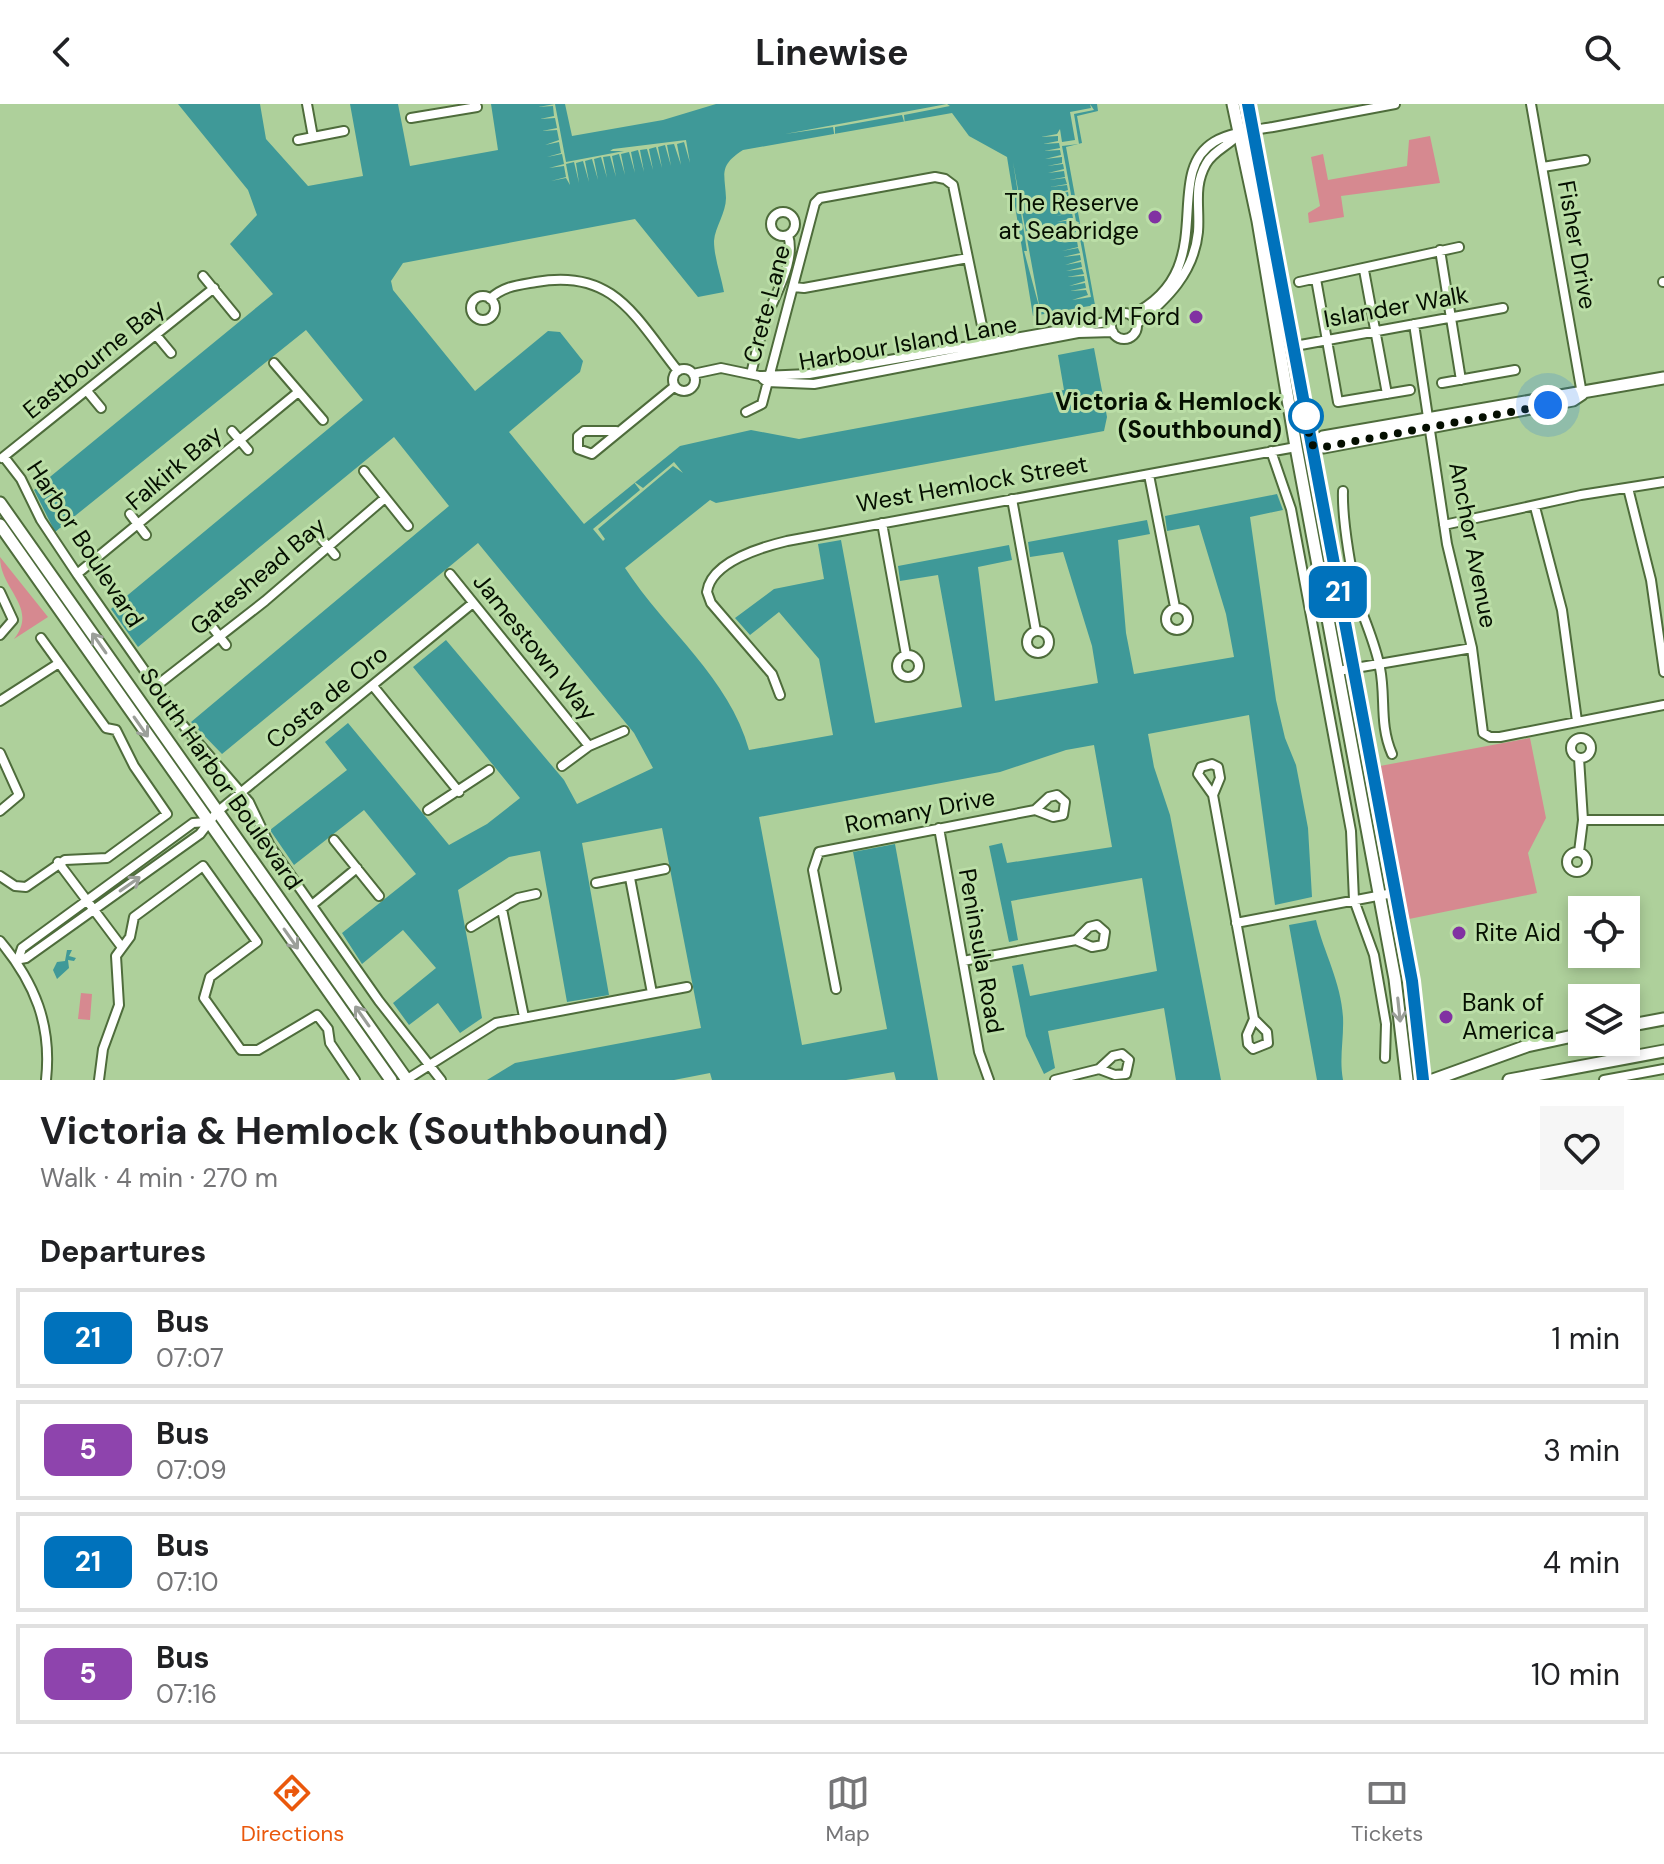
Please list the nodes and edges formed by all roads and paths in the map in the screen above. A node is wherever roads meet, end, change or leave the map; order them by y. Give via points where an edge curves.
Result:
1 (307, 104) edge
2 (1233, 104) edge
3 (1248, 104) edge
4 (1395, 104) edge
5 (1531, 104) edge
6 (477, 107) dead end
7 (443, 108) edge
8 (411, 118) dead end
9 (344, 131) dead end
10 (1253, 131) junction
11 (1238, 135) junction
12 (313, 137) junction
13 (298, 140) dead end
14 (1585, 160) dead end
15 (1543, 167) junction
16 (788, 235) dead end
17 (1459, 247) dead end
18 (1440, 250) junction
19 (968, 258) junction
20 (1364, 270) junction
21 (203, 276) dead end
22 (1316, 279) junction
23 (1299, 282) dead end
24 (793, 287) junction
25 (214, 288) junction
26 (490, 299) dead end
27 (1503, 308) dead end
28 (235, 315) dead end
29 (1131, 315) junction
30 (1450, 316) junction
31 (1112, 321) junction
32 (1137, 324) junction
33 (1414, 324) junction
34 (1375, 330) junction
35 (1113, 332) junction
36 (156, 335) junction
37 (1327, 340) junction
38 (986, 346) junction
39 (1295, 346) junction
40 (171, 353) dead end
41 (274, 363) dead end
42 (1515, 370) dead end
43 (678, 371) junction
44 (693, 374) junction
45 (761, 376) junction
46 (1664, 378) edge
47 (1461, 380) junction
48 (1442, 383) dead end
49 (675, 386) junction
50 (1410, 390) dead end
51 (87, 391) junction
52 (297, 393) junction
53 (1387, 394) junction
54 (1582, 394) junction
55 (101, 408) dead end
56 (746, 412) dead end
57 (323, 420) dead end
58 (1430, 423) junction
59 (232, 431) dead end
60 (616, 431) junction
61 (240, 440) junction
62 (1311, 445) junction
63 (1296, 447) junction
64 (248, 450) dead end
65 (1271, 451) junction
66 (2, 458) edge
67 (364, 471) dead end
68 (1149, 475) junction
69 (1664, 482) edge
70 (1628, 488) junction
71 (1343, 491) dead end
72 (385, 498) junction
73 (1012, 499) junction
74 (0, 503) edge
75 (1535, 507) junction
76 (130, 514) dead end
77 (882, 523) junction
78 (138, 524) junction
79 (0, 525) edge
80 (1444, 525) junction
81 (408, 526) dead end
82 (146, 535) dead end
83 (320, 537) dead end
84 (326, 546) junction
85 (335, 555) dead end
86 (77, 574) junction
87 (450, 574) dead end
88 (0, 592) edge
89 (473, 603) junction
90 (1175, 607) dead end
91 (1036, 631) dead end
92 (216, 632) junction
93 (0, 635) edge
94 (41, 638) dead end
95 (226, 645) dead end
96 (1472, 648) junction
97 (906, 655) dead end
98 (59, 663) junction
99 (1380, 664) junction
100 (1351, 669) junction
101 (1338, 671) junction
102 (1664, 672) edge
103 (0, 686) edge
104 (156, 686) junction
105 (373, 686) junction
106 (780, 695) dead end
107 (3, 699) edge
108 (1664, 705) edge
109 (1577, 721) junction
110 (624, 731) dead end
111 (589, 746) junction
112 (0, 753) edge
113 (1392, 754) dead end
114 (1579, 758) dead end
115 (562, 766) dead end
116 (489, 770) dead end
117 (459, 792) junction
118 (243, 793) junction
119 (1213, 795) dead end
120 (428, 810) dead end
121 (1035, 810) dead end
122 (0, 811) edge
123 (217, 812) junction
124 (1583, 820) junction
125 (1664, 820) edge
126 (207, 822) junction
127 (939, 828) junction
128 (334, 840) dead end
129 (1579, 852) dead end
130 (58, 862) junction
131 (357, 868) junction
132 (665, 869) dead end
133 (0, 876) edge
134 (630, 878) junction
135 (596, 883) dead end
136 (1393, 893) junction
137 (536, 894) dead end
138 (1380, 895) junction
139 (379, 896) dead end
140 (1354, 900) junction
141 (86, 901) junction
142 (312, 905) junction
143 (502, 909) junction
144 (94, 910) junction
145 (1236, 923) junction
146 (471, 927) dead end
147 (1076, 940) dead end
148 (0, 941) edge
149 (121, 946) junction
150 (17, 958) junction
151 (963, 961) junction
152 (687, 987) dead end
153 (836, 989) dead end
154 (652, 993) junction
155 (524, 1017) junction
156 (1254, 1019) dead end
157 (1664, 1019) edge
158 (1640, 1023) edge
159 (1568, 1037) edge
160 (1664, 1051) edge
161 (1385, 1058) dead end
162 (429, 1063) junction
163 (1099, 1069) dead end
164 (1664, 1069) edge
165 (46, 1080) edge
166 (99, 1080) edge
167 (355, 1080) edge
168 (391, 1080) edge
169 (407, 1080) edge
170 (441, 1080) edge
171 (989, 1080) edge
172 (1055, 1080) edge
173 (1407, 1080) edge
174 (1423, 1080) edge
175 (1433, 1080) edge
176 (1509, 1080) edge
177 (1604, 1080) edge

1 - 12 street
2 - 11 main road
3 - 10 main road
4 - 10 street
5 - 15 street, Fisher Drive
6 - 7 street
7 - 8 street
9 - 12 street
10 - 11 street
10 - 39 main road
11 - 29 street via 1212,143 1200,155 1188,189 1182,261 1160,294
11 - 32 street via 1207,161 1199,178 1198,232 1187,269 1165,300
11 - 63 main road via 1261,235
12 - 13 street
14 - 15 street
15 - 54 street, Fisher Drive
16 - 45 street via 780,288 763,326
17 - 18 street
18 - 20 street via 1378,262
18 - 30 street
19 - 24 street
19 - 24 street, Crete Lane via 953,185 945,179 820,198
19 - 38 street
20 - 22 street
20 - 34 street
21 - 25 street
22 - 23 street
22 - 37 street
24 - 45 street, Crete Lane
25 - 28 street
25 - 36 street, Eastbourne Bay
26 - 43 street via 511,286 559,278 596,283 618,296
27 - 30 street, Islander Walk
29 - 31 street via 1122,313
29 - 32 street
30 - 33 street, Islander Walk
30 - 47 street
31 - 35 street
31 - 38 street, Harbour Island Lane
32 - 35 street via 1127,339
33 - 34 street, Islander Walk
33 - 58 street, Anchor Avenue
34 - 37 street, Islander Walk
34 - 53 street
35 - 38 street, Harbour Island Lane
36 - 40 street
36 - 51 street, Eastbourne Bay
37 - 39 street, Islander Walk
37 - 53 street via 1338,402
38 - 45 street, Harbour Island Lane via 809,374
39 - 62 main road
41 - 52 street
42 - 47 street
43 - 44 street
43 - 49 street
44 - 45 street, Harbour Island Lane via 721,368
44 - 49 street via 691,387
45 - 56 street, Crete Lane via 762,404
46 - 54 main road, West Hemlock Street
47 - 48 street
49 - 60 street
50 - 53 street
51 - 55 street
51 - 66 street, Eastbourne Bay
52 - 57 street
52 - 61 street, Falkirk Bay
54 - 58 main road, West Hemlock Street via 1573,400
58 - 62 main road, West Hemlock Street via 1324,447
58 - 80 street, Anchor Avenue
59 - 61 street
60 - 60 street via 584,431 578,436 578,449 592,454
61 - 64 street
61 - 78 street, Falkirk Bay
62 - 63 main road, West Hemlock Street
62 - 100 main road
63 - 65 street, West Hemlock Street
63 - 101 main road
65 - 68 street, West Hemlock Street
65 - 140 street via 1291,509 1351,831
66 - 86 street, Harbor Boulevard via 21,479
67 - 72 street
68 - 73 street, West Hemlock Street
68 - 90 street
69 - 70 street
70 - 75 street
70 - 102 street via 1651,580
71 - 99 street via 1360,605
72 - 81 street
72 - 84 street, Gateshead Bay
73 - 77 street, West Hemlock Street
73 - 91 street
123 -> 74 main road, South Harbor Boulevard
75 - 80 street
75 - 109 street via 1562,610
76 - 78 street
77 - 97 street
77 - 106 street, West Hemlock Street via 787,541 751,553 713,576 707,592 711,603 772,674
78 - 82 street
78 - 86 street, Falkirk Bay
79 -> 126 main road, South Harbor Boulevard
80 - 96 street, Anchor Avenue
83 - 84 street
84 - 85 street
84 - 92 street, Gateshead Bay via 265,601
86 - 104 street, Harbor Boulevard
87 - 89 street, Jamestown Way
88 - 93 street via 13,620
89 - 105 street, Costa de Oro
89 - 111 street, Jamestown Way
92 - 95 street
92 - 104 street, Gateshead Bay
94 - 98 street
96 - 99 street
96 - 109 street, Anchor Avenue via 1483,733 1494,738
98 - 107 street
98 - 130 street via 106,728 116,730 167,814 107,858
99 - 100 street
99 - 113 street via 1382,723
100 - 101 street
100 - 136 main road
101 - 138 main road
103 - 107 street
104 - 118 street, Harbor Boulevard
105 - 117 street
105 - 118 street, Costa de Oro
108 - 109 street
110 - 111 street, Jamestown Way
111 - 115 street, Jamestown Way
112 - 122 street via 19,791 16,801
114 - 124 street
116 - 117 street
117 - 120 street
118 - 123 street, Costa de Oro
118 - 142 street, Harbor Boulevard via 270,846
119 - 145 street
121 - 127 street, Romany Drive
123 - 126 street, Costa de Oro
169 -> 123 main road, South Harbor Boulevard
124 - 125 street
124 - 129 street
126 - 141 street, Costa de Oro via 193,823
144 -> 126 street, Costa de Oro via 200,834
126 -> 168 main road, South Harbor Boulevard
127 - 151 street, Peninsula Road
127 - 153 street, Romany Drive via 825,849 815,857 813,870
128 - 131 street
130 - 133 street via 26,887
130 - 141 street
131 - 139 street
131 - 142 street
132 - 134 street
134 - 135 street
134 - 154 street
136 - 138 street
136 - 174 main road via 1412,981
137 - 143 street
138 - 140 street
138 -> 173 main road
140 - 145 street
140 - 161 street via 1376,963 1386,1024
141 - 144 street
141 - 150 street, Costa de Oro via 22,948
142 - 162 street, Harbor Boulevard
143 - 146 street
143 - 155 street
144 - 149 street
144 - 150 street, Costa de Oro via 26,958
145 - 156 street
147 - 151 street
148 - 150 street
149 - 166 street via 115,963 117,1017 103,1049
149 - 167 street via 130,937 137,913 203,866 257,942 210,977 204,998 241,1050 258,1050 317,1015
150 - 165 street via 43,1013
151 - 171 street, Peninsula Road
152 - 154 street
154 - 155 street
155 - 162 street via 484,1028
157 - 158 main road
159 - 175 main road
160 - 176 main road
162 - 169 street
162 - 170 street, Harbor Boulevard
163 - 172 street
164 - 177 street

